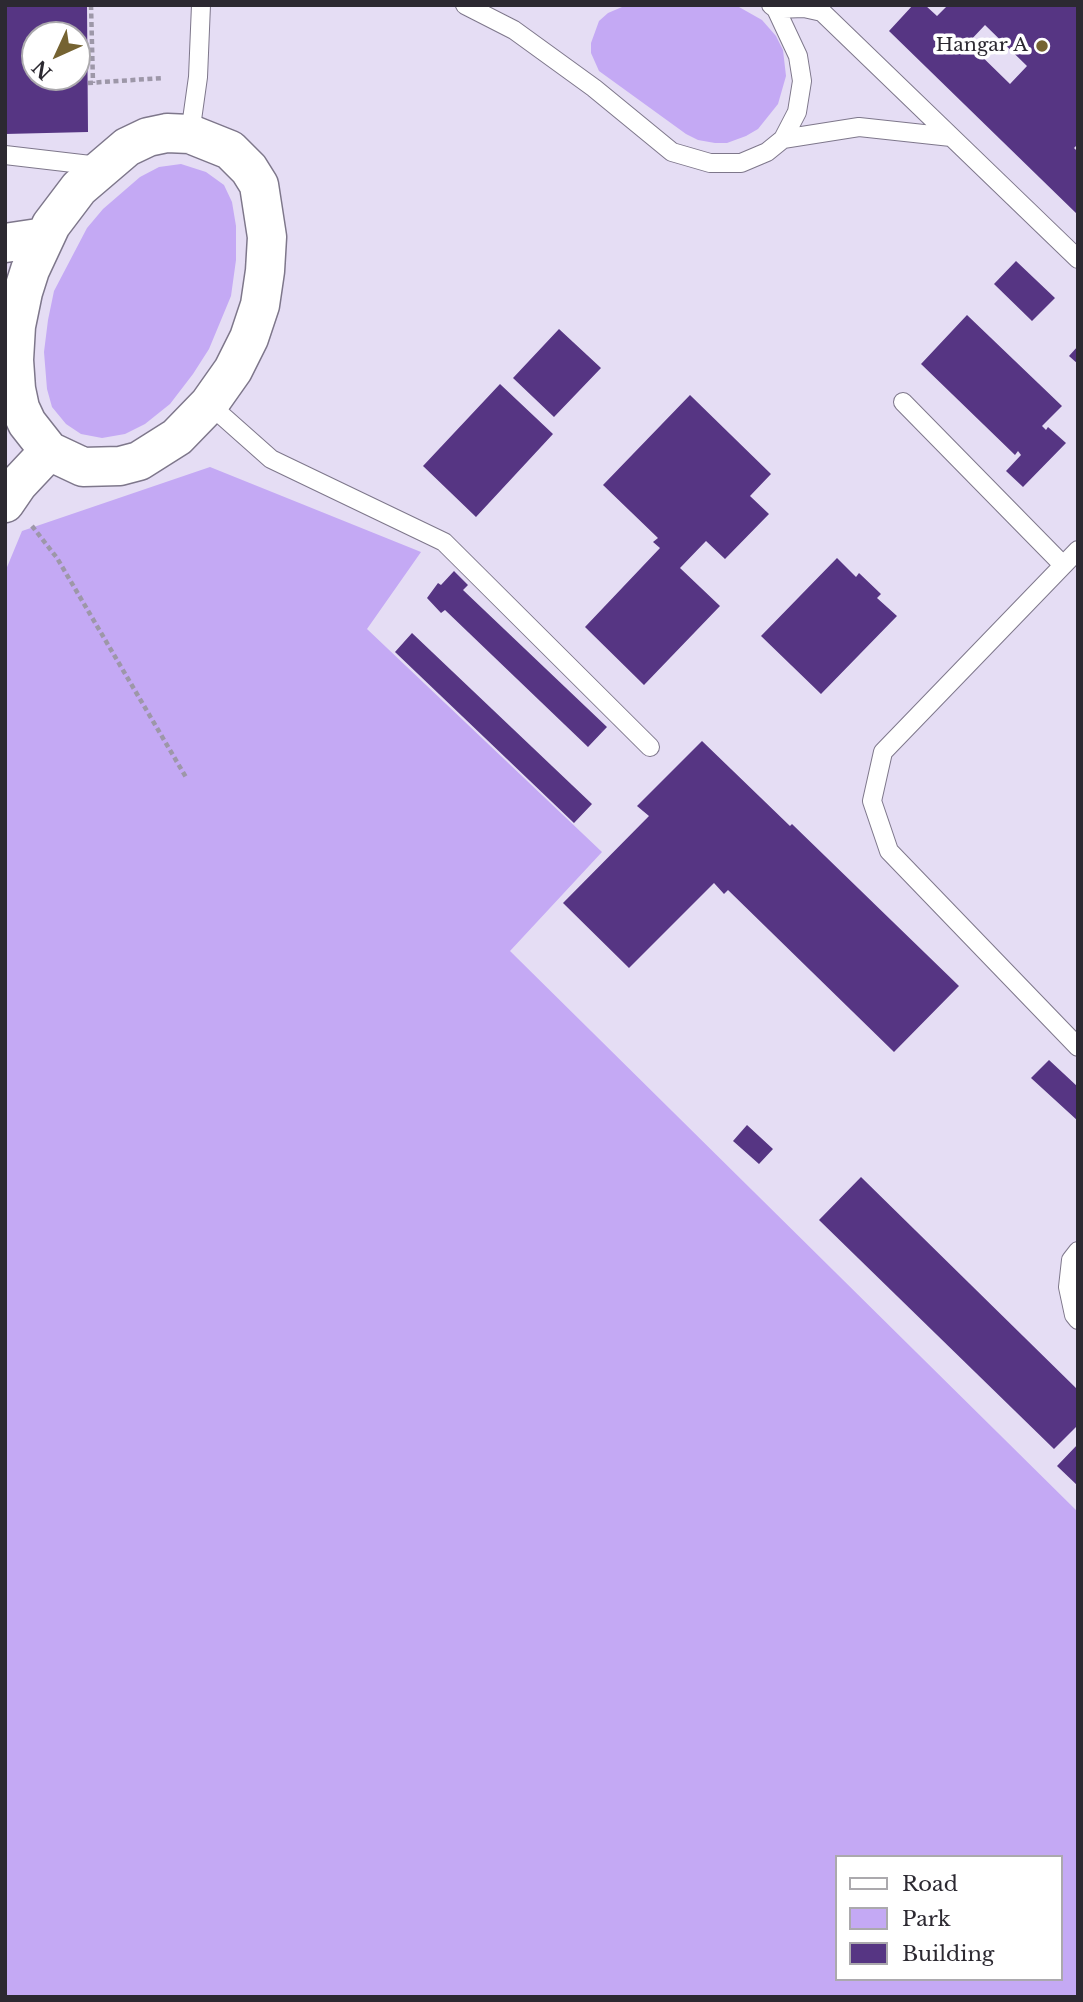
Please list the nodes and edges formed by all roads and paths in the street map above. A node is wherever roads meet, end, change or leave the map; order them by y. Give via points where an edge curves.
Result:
1 (92, 5) edge
2 (201, 5) edge
3 (465, 5) edge
4 (774, 7) edge
5 (163, 78) dead end
6 (190, 134) junction
7 (951, 137) junction
8 (783, 139) junction
9 (5, 155) edge
10 (103, 166) junction
11 (46, 237) junction
12 (5, 243) edge
13 (1078, 259) edge
14 (903, 402) dead end
15 (209, 404) junction
16 (49, 451) junction
17 (16, 510) edge
18 (1078, 550) edge
19 (1063, 565) junction
20 (650, 747) dead end
21 (187, 779) dead end
22 (1078, 1047) edge
23 (1078, 1251) edge
24 (1078, 1320) edge

1 - 5 path via 90,83
2 - 6 lane
3 - 8 lane via 514,30 672,152 710,163 741,163
4 - 7 lane via 822,12
4 - 8 lane via 798,55 802,81 797,112
6 - 10 street via 148,137
6 - 15 street via 230,150 249,169 259,185 267,237 260,305 249,338
7 - 8 lane via 859,127
7 - 13 lane
9 - 10 lane
10 - 11 street via 79,188
11 - 12 street
11 - 16 street via 23,292 14,360 20,408
14 - 19 lane
15 - 16 street via 177,437 139,461 120,467 83,467
15 - 20 lane via 271,458 444,542
16 - 17 street via 18,484
17 - 21 path via 57,558
18 - 19 lane
19 - 22 lane via 883,752 872,801 889,851
23 - 24 lane via 1071,1260 1068,1287

